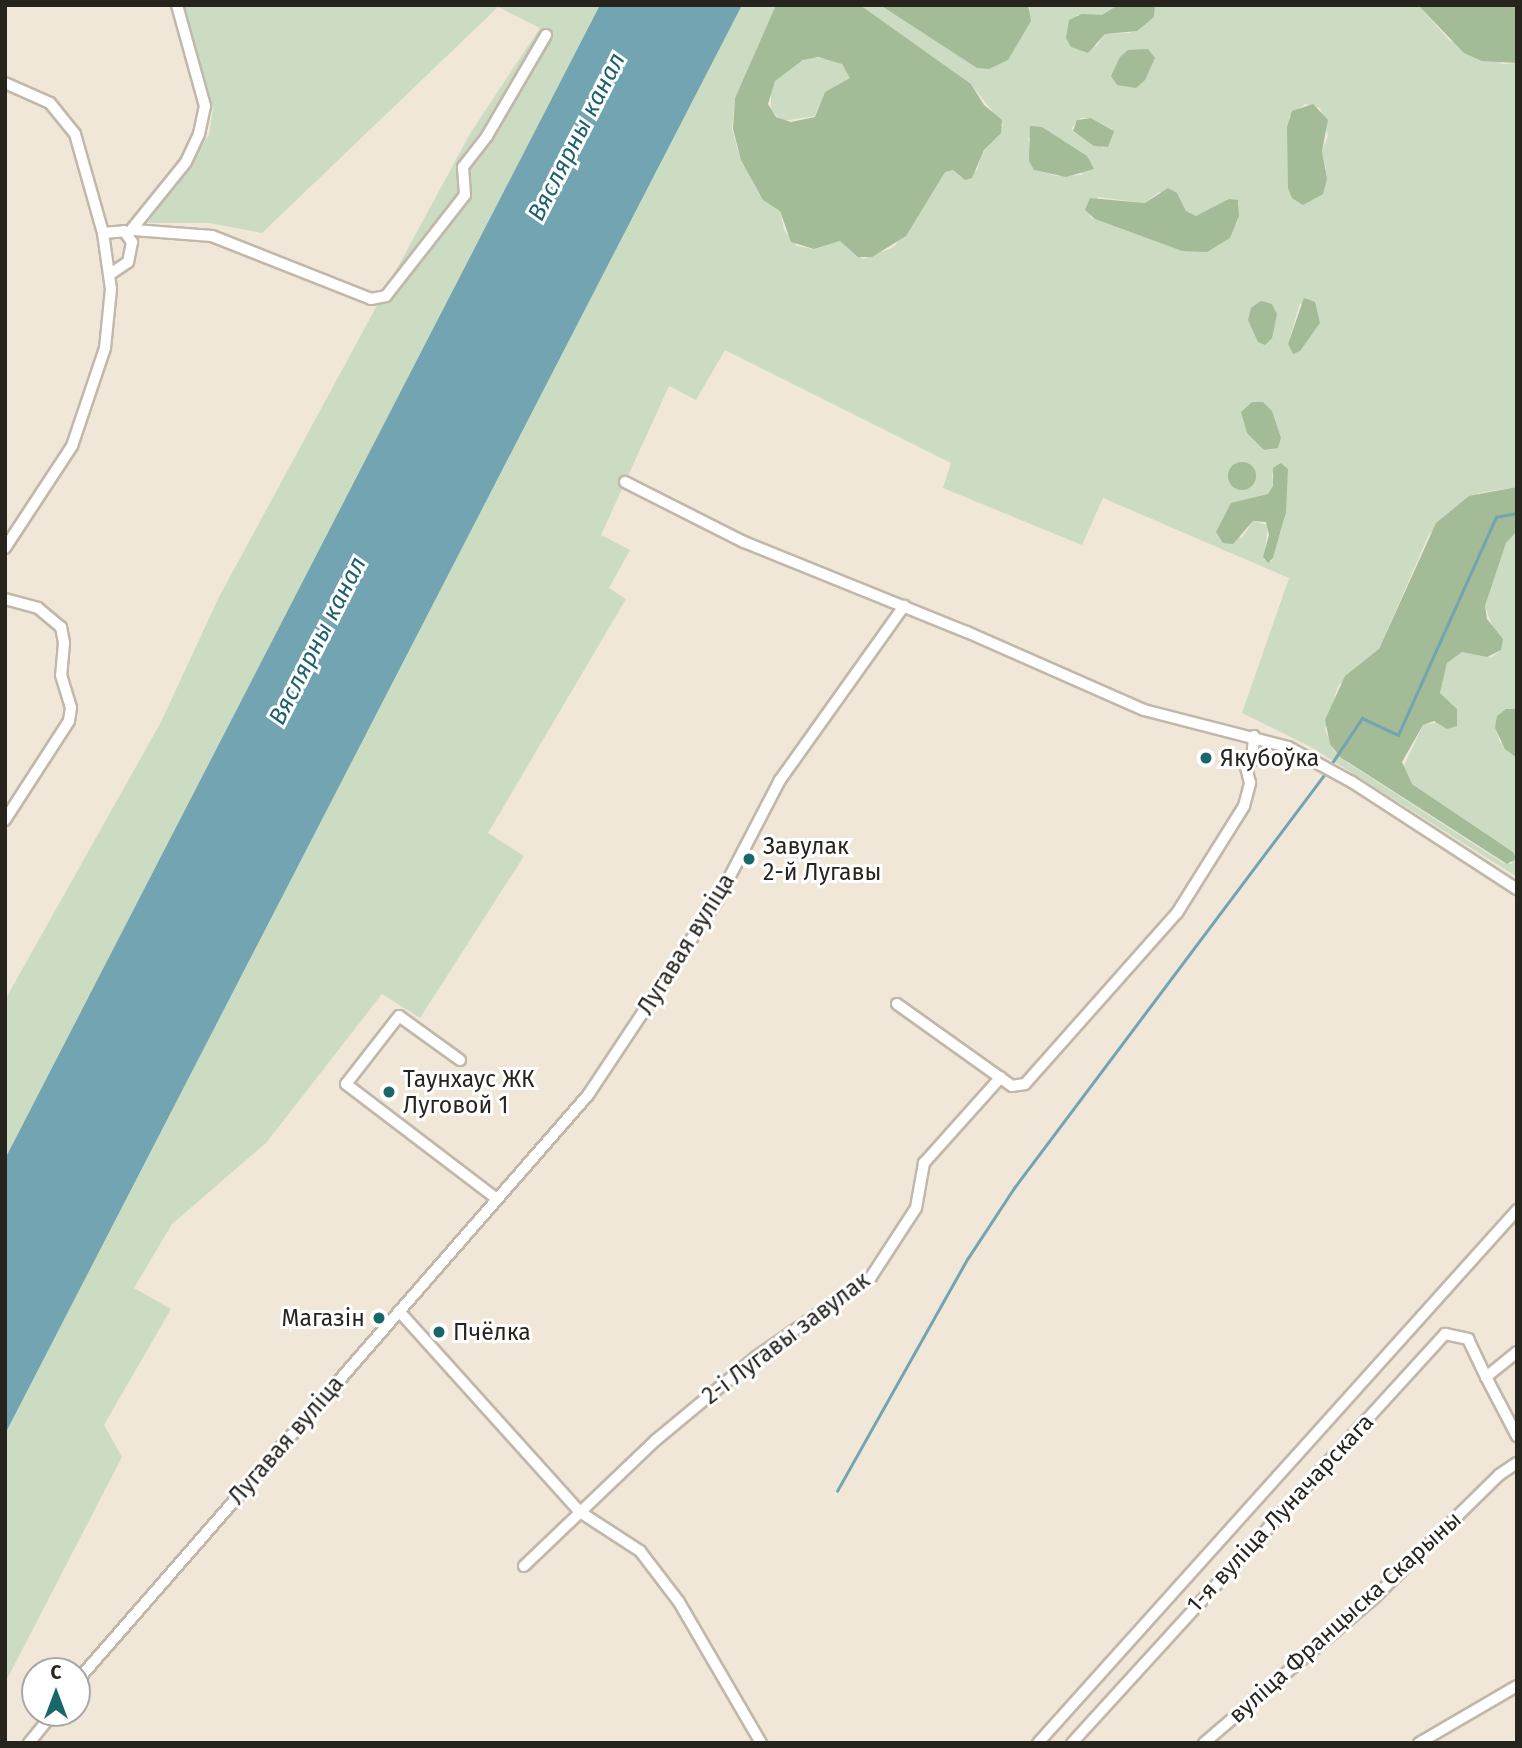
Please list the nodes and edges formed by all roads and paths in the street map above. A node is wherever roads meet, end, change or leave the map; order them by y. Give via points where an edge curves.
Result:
1 (177, 5) edge
2 (546, 35) dead end
3 (5, 83) edge
4 (131, 232) junction
5 (103, 233) junction
6 (110, 274) junction
7 (625, 482) dead end
8 (5, 548) edge
9 (5, 599) edge
10 (904, 606) junction
11 (1254, 736) junction
12 (5, 820) edge
13 (1517, 889) edge
14 (897, 1004) dead end
15 (460, 1060) dead end
16 (1001, 1077) junction
17 (496, 1199) junction
18 (1517, 1210) edge
19 (400, 1311) junction
20 (1517, 1352) edge
21 (1486, 1377) junction
22 (1517, 1436) edge
23 (1517, 1463) edge
24 (580, 1512) junction
25 (524, 1566) dead end
26 (91, 1665) edge
27 (1517, 1686) edge
28 (41, 1727) edge
29 (29, 1743) edge
30 (761, 1743) edge
31 (1038, 1743) edge
32 (1072, 1743) edge
33 (1204, 1743) edge
34 (1419, 1743) edge

1 - 4 street via 205,106 200,134 186,162
2 - 4 street via 487,136 463,167 465,195 386,296 371,299 212,236
3 - 5 street via 38,96 62,114 75,134
4 - 5 street
4 - 6 street via 128,262
5 - 6 street
6 - 8 street via 105,348 72,446
7 - 10 street via 744,542
9 - 12 street via 38,608 61,627 61,675 71,708 69,722
10 - 11 street via 1143,710
10 - 17 street, Лугавая вуліца via 780,780 717,901 588,1095
11 - 13 street via 1288,747 1352,782
11 - 16 street via 1252,760 1245,767 1249,794 1177,913 1025,1084 1012,1086
14 - 16 street
15 - 17 street via 398,1016 346,1084
16 - 24 street, 2-і Лугавы завулак via 924,1163 916,1208 871,1277 756,1357 656,1440
17 - 19 street, Лугавая вуліца
18 - 31 street
19 - 24 street
19 - 26 street, Лугавая вуліца
20 - 21 street
21 - 22 street
21 - 32 street, 1-я вуліца Луначарскага via 1468,1339 1444,1334
23 - 33 street, вуліца Францыска Скарыны via 1499,1475 1375,1597
24 - 25 street, 2-і Лугавы завулак
24 - 30 street via 640,1551 680,1602
27 - 34 street
28 - 29 street

